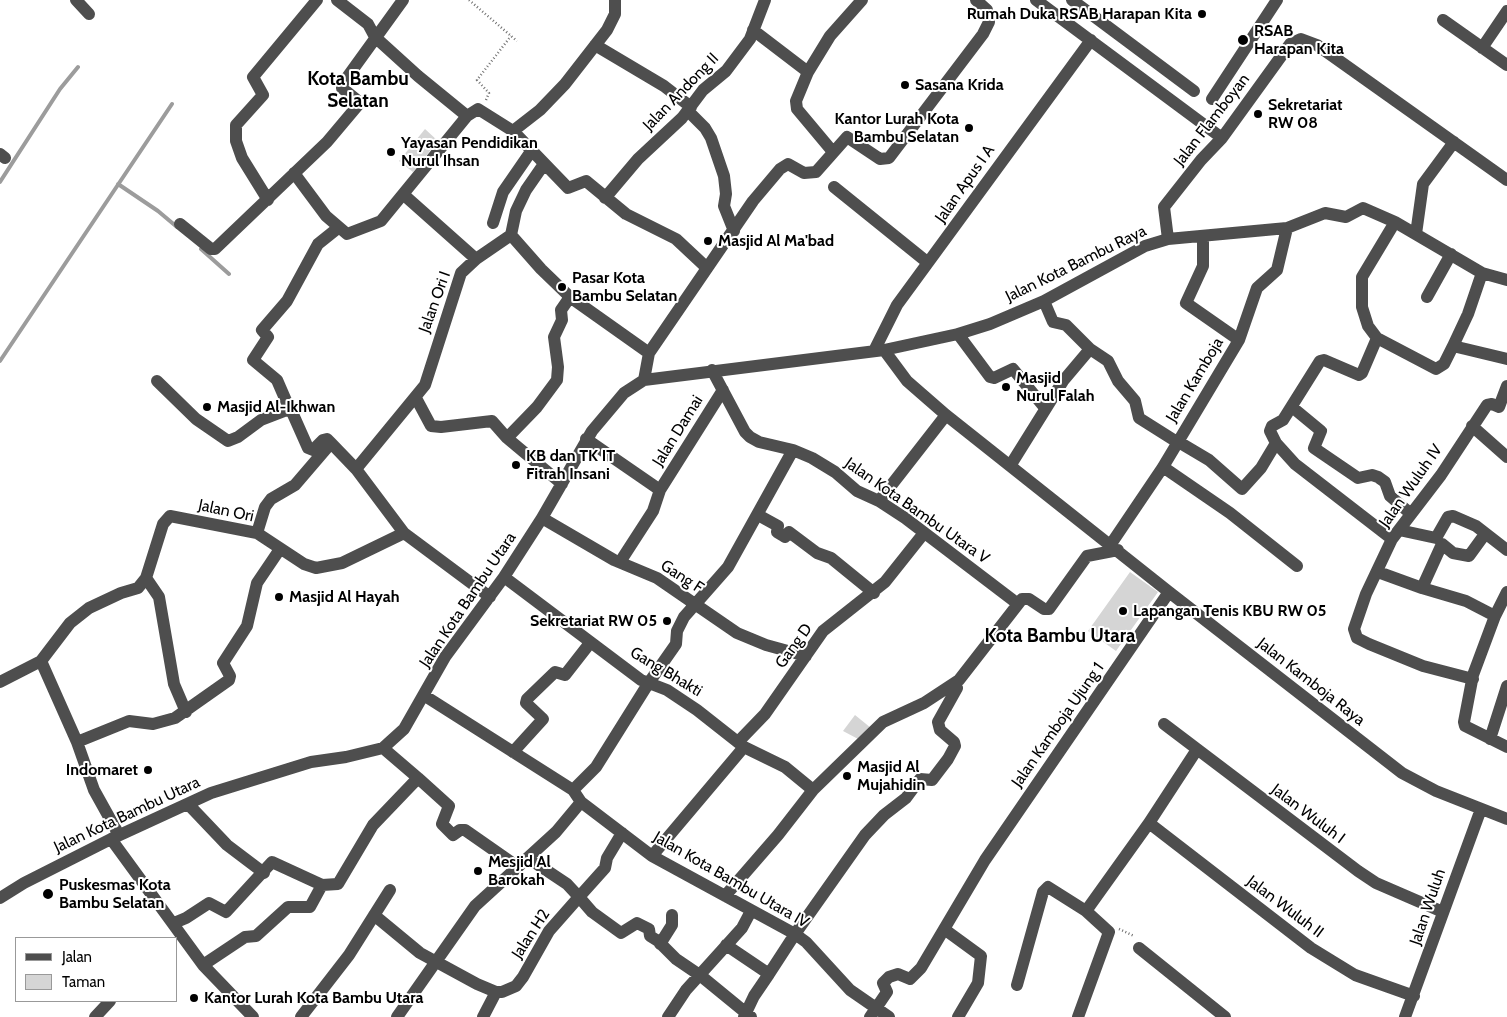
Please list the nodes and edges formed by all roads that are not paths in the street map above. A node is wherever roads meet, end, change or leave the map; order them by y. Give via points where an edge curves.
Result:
1 (76, 0) edge
2 (317, 0) edge
3 (337, 0) edge
4 (403, 0) edge
5 (615, 0) edge
6 (766, 0) edge
7 (862, 0) edge
8 (976, 0) edge
9 (1072, 0) edge
10 (1277, 0) edge
11 (1043, 2) edge
12 (1507, 11) edge
13 (89, 14) dead end
14 (1443, 20) dead end
15 (753, 30) junction
16 (376, 37) junction
17 (1090, 40) junction
18 (595, 45) junction
19 (1482, 48) junction
20 (1507, 65) edge
21 (808, 72) junction
22 (1194, 90) dead end
23 (1212, 99) dead end
24 (689, 109) junction
25 (473, 112) junction
26 (513, 131) junction
27 (1222, 138) junction
28 (1454, 142) junction
29 (532, 150) junction
30 (832, 152) junction
31 (544, 164) junction
32 (294, 173) junction
33 (1507, 180) edge
34 (834, 187) dead end
35 (404, 195) junction
36 (605, 198) junction
37 (268, 200) junction
38 (1395, 222) junction
39 (180, 224) dead end
40 (493, 224) dead end
41 (338, 228) junction
42 (1287, 228) junction
43 (734, 231) junction
44 (1416, 234) junction
45 (511, 235) junction
46 (1203, 236) junction
47 (1168, 239) junction
48 (1451, 254) junction
49 (476, 259) junction
50 (927, 262) junction
51 (707, 268) junction
52 (1482, 273) junction
53 (1507, 280) edge
54 (570, 297) junction
55 (1426, 297) dead end
56 (1044, 301) junction
57 (958, 334) junction
58 (1377, 338) junction
59 (1238, 340) junction
60 (1453, 346) junction
61 (1090, 349) junction
62 (879, 351) junction
63 (649, 353) junction
64 (1507, 359) edge
65 (712, 370) junction
66 (644, 380) junction
67 (157, 381) dead end
68 (1507, 386) edge
69 (723, 390) junction
70 (416, 398) junction
71 (1292, 407) junction
72 (1045, 408) junction
73 (290, 410) junction
74 (946, 415) junction
75 (1472, 426) junction
76 (507, 438) junction
77 (586, 439) junction
78 (1177, 441) junction
79 (332, 443) junction
80 (1276, 443) junction
81 (793, 450) junction
82 (1507, 457) edge
83 (1010, 466) junction
84 (1163, 467) junction
85 (356, 469) junction
86 (562, 484) junction
87 (660, 490) junction
88 (879, 501) junction
89 (1411, 514) junction
90 (758, 515) junction
91 (542, 518) junction
92 (924, 532) junction
93 (257, 533) junction
94 (404, 533) junction
95 (1485, 534) junction
96 (1396, 535) junction
97 (1439, 541) junction
98 (1114, 547) junction
99 (280, 549) junction
100 (1507, 550) edge
101 (620, 562) junction
102 (1297, 566) dead end
103 (1378, 572) junction
104 (504, 577) junction
105 (146, 578) junction
106 (1422, 588) junction
107 (874, 592) junction
108 (1169, 592) junction
109 (1507, 592) edge
110 (490, 597) junction
111 (1018, 604) junction
112 (695, 605) junction
113 (1495, 616) junction
114 (590, 643) junction
115 (806, 656) junction
116 (40, 661) junction
117 (1473, 679) junction
118 (0, 682) edge
119 (648, 684) junction
120 (1507, 686) edge
121 (957, 688) dead end
122 (425, 696) junction
123 (186, 712) junction
124 (1164, 724) dead end
125 (1490, 739) junction
126 (77, 742) junction
127 (741, 745) junction
128 (1507, 747) edge
129 (383, 748) junction
130 (1196, 751) junction
131 (513, 752) junction
132 (418, 778) junction
133 (573, 790) junction
134 (813, 790) junction
135 (581, 802) junction
136 (188, 804) junction
137 (1481, 808) junction
138 (1507, 819) edge
139 (1149, 823) junction
140 (622, 834) junction
141 (115, 837) junction
142 (652, 856) junction
143 (528, 858) junction
144 (518, 866) junction
145 (264, 873) junction
146 (322, 884) junction
147 (390, 890) dead end
148 (725, 896) junction
149 (579, 897) junction
150 (0, 898) edge
151 (751, 911) junction
152 (1086, 911) junction
153 (1443, 912) junction
154 (374, 915) junction
155 (672, 915) dead end
156 (174, 923) junction
157 (944, 929) junction
158 (794, 934) junction
159 (660, 944) junction
160 (726, 945) junction
161 (1139, 948) road end
162 (435, 961) junction
163 (203, 965) junction
164 (769, 974) junction
165 (701, 976) junction
166 (1018, 985) dead end
167 (496, 992) junction
168 (1414, 996) junction
169 (109, 1002) edge
170 (873, 1013) edge
171 (746, 1015) edge
172 (97, 1017) edge
173 (253, 1017) edge
174 (301, 1017) edge
175 (397, 1017) edge
176 (483, 1017) edge
177 (668, 1017) edge
178 (889, 1017) edge
179 (958, 1017) edge
180 (1078, 1017) edge
181 (1225, 1017) edge
182 (1405, 1017) edge

1 - 13 street
2 - 37 street via 254,77 263,95 236,125 236,141 242,158
3 - 16 street via 368,24
4 - 16 street
5 - 18 street via 615,14
6 - 15 street, Jalan Andong II
7 - 21 street via 836,29
8 - 30 street via 987,10 989,22 983,34 889,158 880,159 847,137
9 - 22 street
10 - 23 street
11 - 17 street
12 - 19 street
14 - 19 street
15 - 21 street
15 - 24 street, Jalan Andong II via 726,71 703,90
16 - 25 street via 418,76
16 - 32 street via 342,86 359,104 327,142
17 - 27 street
17 - 50 street, Jalan Apus I A
18 - 24 street via 664,86
18 - 26 street via 540,110
19 - 20 street
21 - 30 street via 796,105
24 - 36 street, Jalan Andong II via 673,128 638,158
24 - 43 street via 711,138 724,176 724,206
25 - 26 street
25 - 35 street
26 - 29 street
27 - 28 street, Jalan Flamboyan via 1290,44 1301,39 1317,45
27 - 47 street, Jalan Flamboyan via 1164,207
28 - 33 street, Jalan Flamboyan
28 - 44 street via 1423,184
29 - 31 street
29 - 40 street via 503,192
30 - 43 street via 816,172 804,173 788,164 780,169 753,201
31 - 36 street via 568,188 583,180
31 - 45 street via 522,197
32 - 37 street
32 - 41 street
34 - 50 street
35 - 41 street via 380,222 347,234
35 - 49 street
36 - 51 street via 632,218 676,239
37 - 39 street via 213,250
38 - 42 street, Jalan Kota Bambu Raya via 1363,208 1346,217 1326,214
38 - 44 street
38 - 58 street via 1362,277 1362,307 1368,326
41 - 73 street via 318,244 287,301 262,330 268,337 253,360 278,380
42 - 46 street, Jalan Kota Bambu Raya
42 - 59 street, Jalan Kamboja via 1277,270 1257,288
43 - 51 street
44 - 48 street
45 - 49 street, Jalan Ori I
45 - 54 street
46 - 47 street, Jalan Kota Bambu Raya
46 - 59 street via 1203,266 1186,303
47 - 56 street, Jalan Kota Bambu Raya via 1145,246
48 - 52 street
48 - 55 street
49 - 70 street, Jalan Ori I via 457,279 428,378
50 - 62 street, Jalan Apus I A via 897,305
51 - 63 street
52 - 53 street
52 - 60 street
54 - 63 street
54 - 76 street via 561,310 562,320 554,337 557,380
56 - 57 street, Jalan Kota Bambu Raya
56 - 61 street via 1053,322 1066,325
57 - 62 street, Jalan Kota Bambu Raya
57 - 72 street via 990,377 1013,369
58 - 60 street via 1436,369 1444,364
58 - 71 street via 1359,375 1320,361
59 - 78 street, Jalan Kamboja
60 - 64 street
61 - 72 street
61 - 78 street via 1108,361 1118,381 1135,401 1139,418
62 - 65 street, Jalan Kota Bambu Utara
62 - 74 street, Jalan Kamboja Raya
63 - 66 street
65 - 66 street, Jalan Kota Bambu Utara
65 - 69 street, Jalan Kota Bambu Utara V
66 - 77 street, Jalan Kota Bambu Utara via 609,408
67 - 73 street via 196,419 228,441 261,420
68 - 75 street, Jalan Wuluh IV via 1495,405 1487,406
69 - 81 street, Jalan Kota Bambu Utara V via 745,432 759,442
69 - 87 street, Jalan Damai
70 - 76 street via 431,426 477,424 487,420 497,425
70 - 85 street, Jalan Ori I
71 - 80 street via 1282,421 1270,429
71 - 89 street via 1321,431 1314,448 1358,478 1378,477 1385,482 1390,496
72 - 83 street
73 - 79 street via 310,450 326,439
74 - 83 street, Jalan Kamboja Raya
74 - 88 street
75 - 82 street
75 - 89 street, Jalan Wuluh IV
76 - 86 street
77 - 86 street, Jalan Kota Bambu Utara
77 - 87 street, Jalan Damai
78 - 80 street via 1210,460 1242,488 1261,468
78 - 84 street, Jalan Kamboja
79 - 85 street
79 - 93 street via 295,485 271,499 265,507
80 - 96 street via 1295,464
81 - 88 street, Jalan Kota Bambu Utara V via 834,472 865,496
81 - 90 street
83 - 98 street, Jalan Kamboja Raya
84 - 98 street, Jalan Kamboja
84 - 102 street via 1230,513
85 - 94 street
86 - 91 street, Jalan Kota Bambu Utara
87 - 101 street via 653,511
88 - 92 street, Jalan Kota Bambu Utara V
89 - 96 street, Jalan Wuluh IV
90 - 107 street via 778,526 778,532 785,537 789,532 817,553 831,558
90 - 112 street via 728,567
91 - 101 street, Gang F
91 - 104 street, Jalan Kota Bambu Utara
92 - 107 street, Gang D via 893,574
92 - 111 street, Jalan Kota Bambu Utara V
93 - 99 street, Jalan Ori
93 - 105 street, Jalan Ori via 170,516 163,524
94 - 99 street, Jalan Ori via 327,567 304,564
94 - 110 street
95 - 97 street via 1469,556 1453,553
95 - 97 street via 1467,520 1450,516
95 - 100 street
96 - 97 street
96 - 103 street, Jalan Wuluh IV
97 - 106 street
98 - 108 street, Jalan Kamboja Raya
98 - 111 street via 1087,556 1049,609 1025,598
99 - 123 street via 257,583 247,626 223,663 229,680
101 - 112 street, Gang F via 657,578
103 - 106 street
103 - 117 street, Jalan Wuluh IV via 1366,594 1354,629 1357,638 1423,666
104 - 110 street, Jalan Kota Bambu Utara
104 - 114 street, Gang Bhakti
105 - 116 street via 138,588 97,603 70,623
105 - 123 street via 159,597 174,684
106 - 113 street via 1466,601
107 - 115 street, Gang D via 823,632
108 - 137 street, Jalan Kamboja Raya via 1402,773 1436,791
108 - 157 street, Jalan Kamboja Ujung 1 via 991,851
109 - 113 street
110 - 122 street, Jalan Kota Bambu Utara via 445,657
111 - 134 street via 959,680 924,703 883,722
112 - 115 street, Gang F via 722,624 756,641
112 - 119 street via 681,622 676,644
113 - 117 street
114 - 119 street, Gang Bhakti
114 - 131 street via 565,675 554,672 527,699 526,703 542,719
115 - 127 street, Gang D
116 - 118 street
116 - 126 street
117 - 125 street via 1465,726
119 - 127 street, Gang Bhakti via 667,690
119 - 133 street via 596,767
120 - 125 street
121 - 158 street via 938,722 940,730 954,742 948,759 932,780 920,779 906,798 872,827
122 - 129 street, Jalan Kota Bambu Utara via 404,730
122 - 131 street, Jalan Kota Bambu Utara IV
123 - 126 street via 153,724 129,720
124 - 130 street, Jalan Wuluh I
125 - 128 street
126 - 141 street
127 - 134 street, Gang Bhakti via 786,766
127 - 142 street, Gang D
129 - 132 street
129 - 136 street, Jalan Kota Bambu Utara via 311,762 234,785
130 - 139 street
130 - 153 street, Jalan Wuluh I via 1376,883
131 - 133 street, Jalan Kota Bambu Utara IV
132 - 144 street via 449,806 442,824 452,835 462,830 468,832
132 - 146 street via 373,825 338,884
133 - 135 street, Jalan Kota Bambu Utara IV
134 - 148 street
135 - 140 street, Jalan Kota Bambu Utara IV
135 - 143 street
136 - 141 street, Jalan Kota Bambu Utara
136 - 145 street via 228,846
137 - 138 street, Jalan Kamboja Raya
137 - 153 street, Jalan Wuluh
139 - 152 street
139 - 168 street, Jalan Wuluh II via 1317,952 1355,975
140 - 142 street, Jalan Kota Bambu Utara IV
140 - 149 street, Jalan H2 via 607,858 605,868
141 - 150 street, Jalan Kota Bambu Utara
141 - 156 street
142 - 148 street, Jalan Kota Bambu Utara IV
143 - 144 street
143 - 149 street via 567,884
144 - 162 street via 475,906
145 - 146 street via 272,862 276,862 292,873
145 - 156 street via 226,912 209,903
146 - 163 street via 310,907 288,907 256,936 244,937
147 - 154 street
148 - 151 street, Jalan Kota Bambu Utara IV
149 - 159 street via 592,912 617,931 622,933 637,923 649,929 650,936
149 - 167 street, Jalan H2 via 549,931 523,978 510,990
151 - 158 street, Jalan Kota Bambu Utara IV
151 - 160 street via 742,928
152 - 166 street via 1048,886 1043,892
152 - 180 street via 1109,934
153 - 168 street, Jalan Wuluh
154 - 162 street via 420,953
154 - 174 street via 349,955
155 - 159 street via 672,925
156 - 163 street
157 - 170 street, Jalan Kamboja Ujung 1 via 921,968 910,979 898,974 883,983 888,992
157 - 179 street via 981,956 978,983
158 - 164 street
158 - 170 street, Jalan Kota Bambu Utara IV via 806,942
159 - 165 street
160 - 164 street
160 - 165 street
161 - 181 street
162 - 167 street
162 - 175 street
163 - 173 street
164 - 171 street
165 - 171 street
165 - 177 street via 686,990
167 - 176 street
168 - 182 street, Jalan Wuluh
169 - 172 street
170 - 178 street, Jalan Kota Bambu Utara IV

